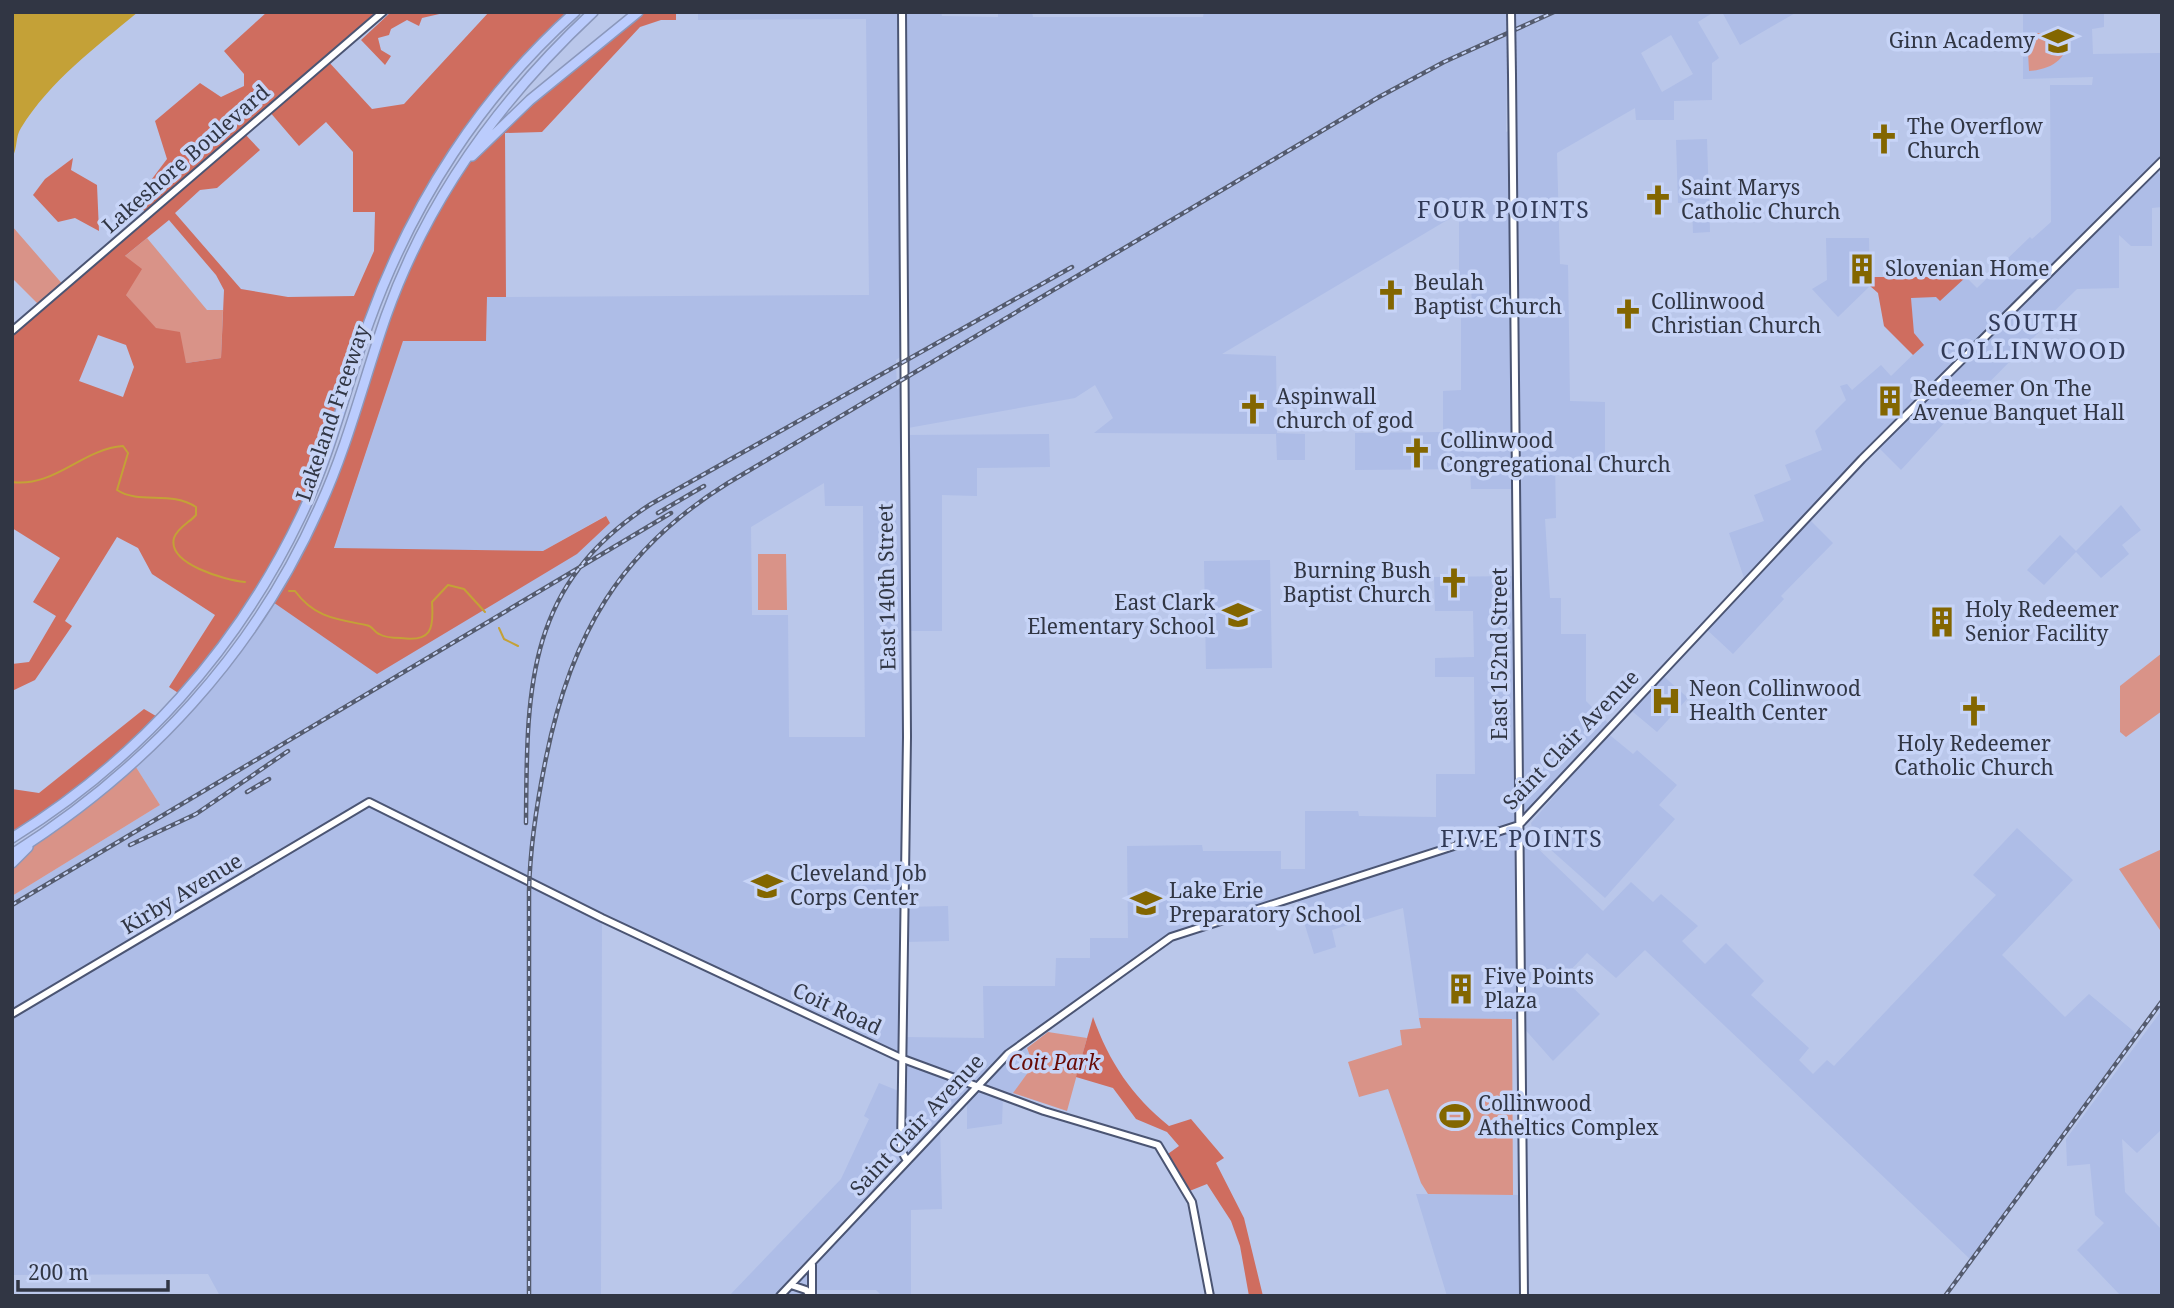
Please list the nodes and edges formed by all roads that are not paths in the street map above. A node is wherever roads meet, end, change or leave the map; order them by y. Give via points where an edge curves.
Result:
1 (383, 12) edge
2 (566, 12) edge
3 (575, 12) edge
4 (593, 12) edge
5 (638, 12) edge
6 (902, 12) edge
7 (1511, 12) edge
8 (545, 39) junction
9 (2162, 161) edge
10 (457, 173) junction
11 (12, 331) edge
12 (369, 802) joint
13 (1519, 825) junction
14 (12, 838) edge
15 (32, 842) junction
16 (12, 854) edge
17 (12, 863) edge
18 (27, 1006) junction
19 (12, 1008) edge
20 (12, 1014) edge
21 (903, 1059) junction
22 (977, 1086) junction
23 (906, 1160) junction
24 (812, 1265) junction
25 (791, 1285) junction
26 (780, 1296) edge
27 (812, 1296) edge
28 (1210, 1296) edge
29 (1524, 1296) edge

1 - 11 street, Lakeshore Boulevard
2 - 8 highway
3 - 8 highway, Lakeland Freeway
4 - 10 highway, Lakeland Freeway via 520,87
5 - 10 highway via 509,119
6 - 21 street, East 140th Street via 907,737
7 - 13 street, East 152nd Street, bridge
8 - 14 highway, Lakeland Freeway via 466,135 411,225 369,323 319,474 257,598 216,657 142,739 51,814
9 - 13 street, Saint Clair Avenue via 1862,459
10 - 15 highway, Lakeland Freeway via 413,251 391,304 320,508 261,615 213,681 157,743
12 - 18 street, Kirby Avenue
12 - 21 street, Coit Road
13 - 22 street, Saint Clair Avenue via 1171,937 1008,1054
13 - 29 street, East 152nd Street
15 - 16 highway, Lakeland Freeway
15 - 17 highway
18 - 19 street
18 - 20 street, Kirby Avenue
21 - 22 street, Coit Road
21 - 23 street, East 140th Street via 901,1150
22 - 23 street, Saint Clair Avenue
22 - 28 street, Coit Road via 1158,1145 1192,1202
23 - 24 street, Saint Clair Avenue
24 - 25 street, Saint Clair Avenue
24 - 27 street
25 - 26 street, Saint Clair Avenue
25 - 27 street

